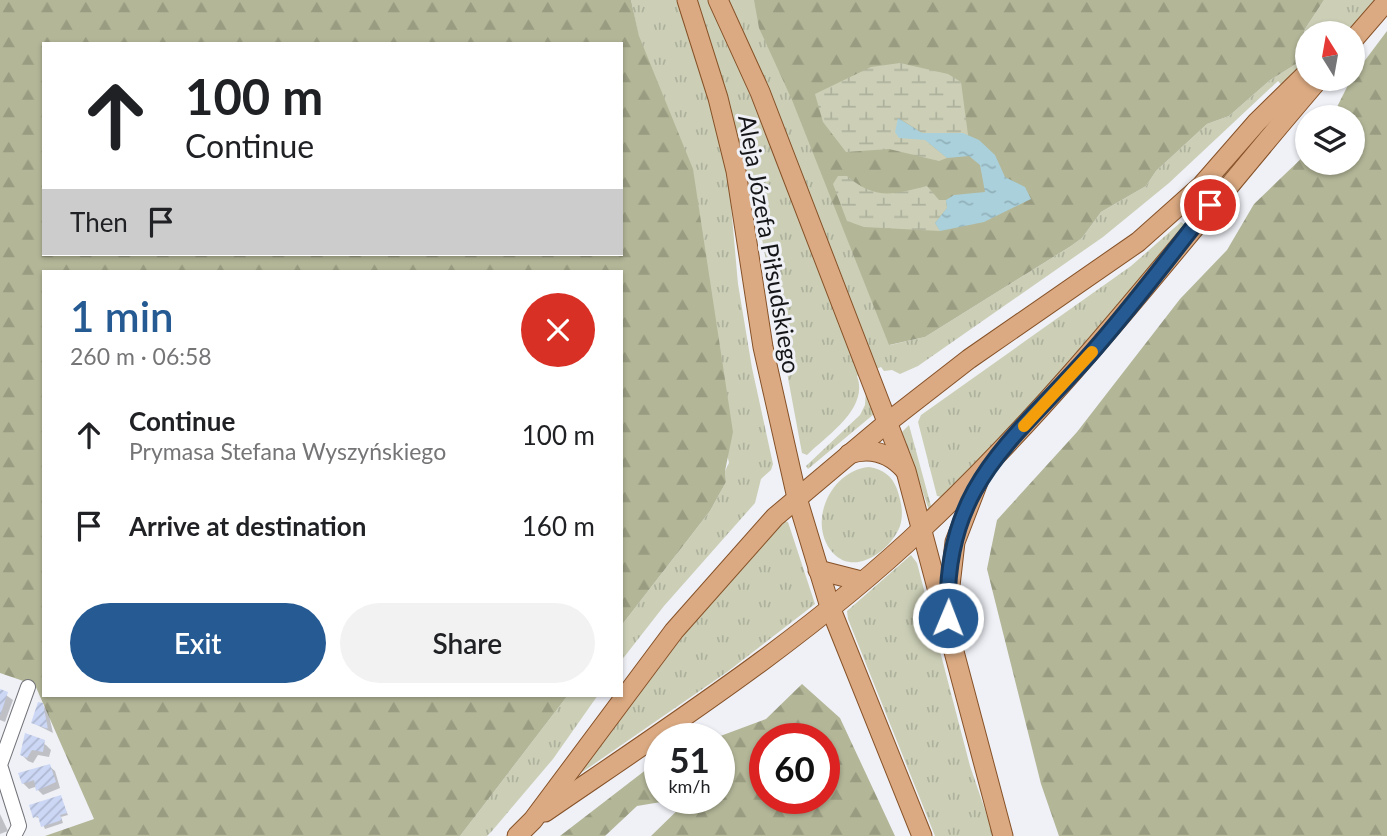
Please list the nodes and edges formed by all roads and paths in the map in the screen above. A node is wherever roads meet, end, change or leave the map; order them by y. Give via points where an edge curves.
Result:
1 (687, 0) edge
2 (718, 0) edge
3 (1386, 2) edge
4 (1364, 21) edge
5 (1365, 26) edge
6 (1295, 85) edge
7 (1309, 91) edge
8 (888, 422) junction
9 (1007, 443) junction
10 (849, 454) junction
11 (906, 471) junction
12 (797, 498) junction
13 (923, 529) junction
14 (818, 570) junction
15 (862, 581) junction
16 (830, 607) junction
17 (950, 632) junction
18 (28, 687) dead end
19 (533, 820) junction
20 (14, 836) edge
21 (517, 836) edge
22 (922, 836) edge
23 (1003, 836) edge

1 - 12 main road, Aleja Józefa Piłsudskiego via 736,171 763,347
2 - 8 main road, Aleja Józefa Piłsudskiego via 760,92
3 - 4 main road
3 - 5 main road
6 - 8 main road via 1202,185 1139,242 969,359
7 - 9 main road via 1210,205 1119,321
8 - 10 main road
8 - 11 main road, Aleja Józefa Piłsudskiego
9 - 13 main road
9 - 17 main road via 978,481 957,535 949,583
10 - 11 main road via 882,453
10 - 12 main road
11 - 13 main road
12 - 14 main road
12 - 19 main road via 674,631
13 - 15 main road
13 - 17 main road
14 - 15 main road
14 - 16 main road
15 - 16 main road
16 - 19 main road via 726,687
16 - 22 main road
17 - 23 main road
18 - 20 street via 0,765 19,826
19 - 21 main road

